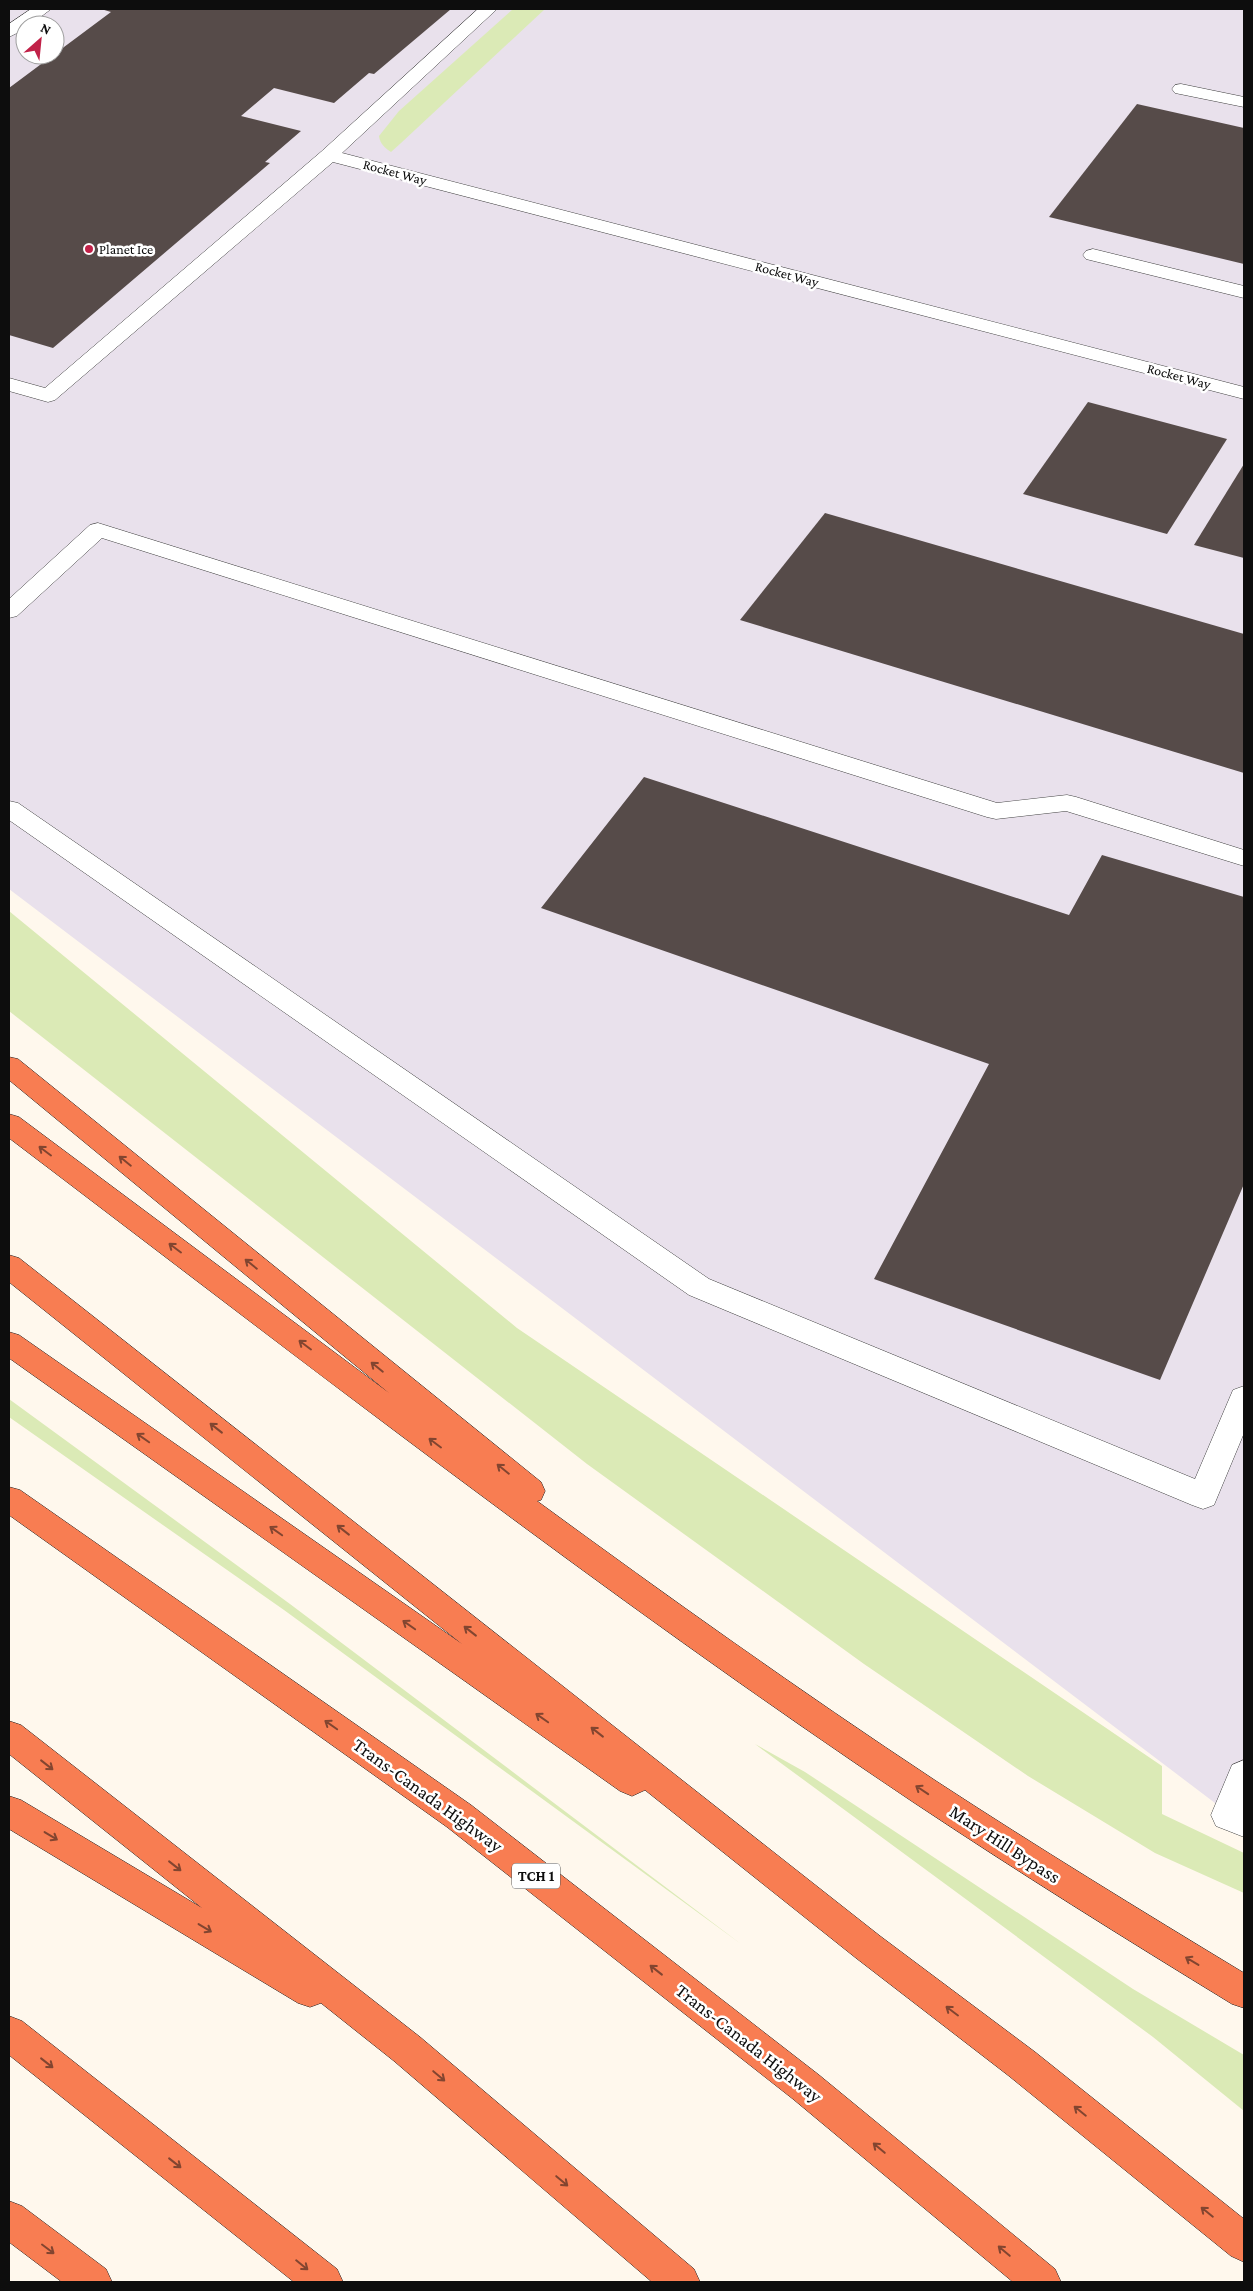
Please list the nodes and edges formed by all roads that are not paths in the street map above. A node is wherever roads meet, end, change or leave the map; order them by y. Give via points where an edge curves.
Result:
1 (42, 9) edge
2 (488, 9) edge
3 (9, 32) edge
4 (1181, 89) dead end
5 (1244, 102) edge
6 (329, 155) junction
7 (1093, 255) dead end
8 (1244, 292) edge
9 (9, 384) edge
10 (1244, 393) edge
11 (9, 611) edge
12 (9, 809) edge
13 (1244, 858) edge
14 (9, 1066) edge
15 (9, 1124) edge
16 (9, 1266) edge
17 (9, 1343) edge
18 (1244, 1398) edge
19 (9, 1499) edge
20 (771, 1688) junction
21 (9, 1735) edge
22 (1244, 1775) edge
23 (9, 1811) edge
24 (1244, 1822) edge
25 (868, 1947) junction
26 (1244, 1992) edge
27 (9, 2033) edge
28 (407, 2049) junction
29 (9, 2219) edge
30 (1244, 2243) edge
31 (92, 2282) edge
32 (324, 2282) edge
33 (681, 2282) edge
34 (1042, 2282) edge

1 - 3 street
2 - 6 street
4 - 5 street
6 - 9 street via 48,396
6 - 10 street, Rocket Way
7 - 8 street
11 - 13 street via 98,530 996,811 1068,803
12 - 18 street via 698,1287 1203,1496
20 -> 14 highway
20 -> 15 highway via 567,1541
25 -> 16 highway
25 -> 17 highway
34 -> 19 highway, Trans-Canada Highway / TCH 1 via 798,2081 459,1816
26 -> 20 highway, Mary Hill Bypass via 990,1835
21 -> 28 highway
22 - 24 street via 1228,1815
23 -> 28 highway
30 -> 25 highway via 1022,2064
27 -> 32 highway
28 -> 33 highway
29 -> 31 highway

